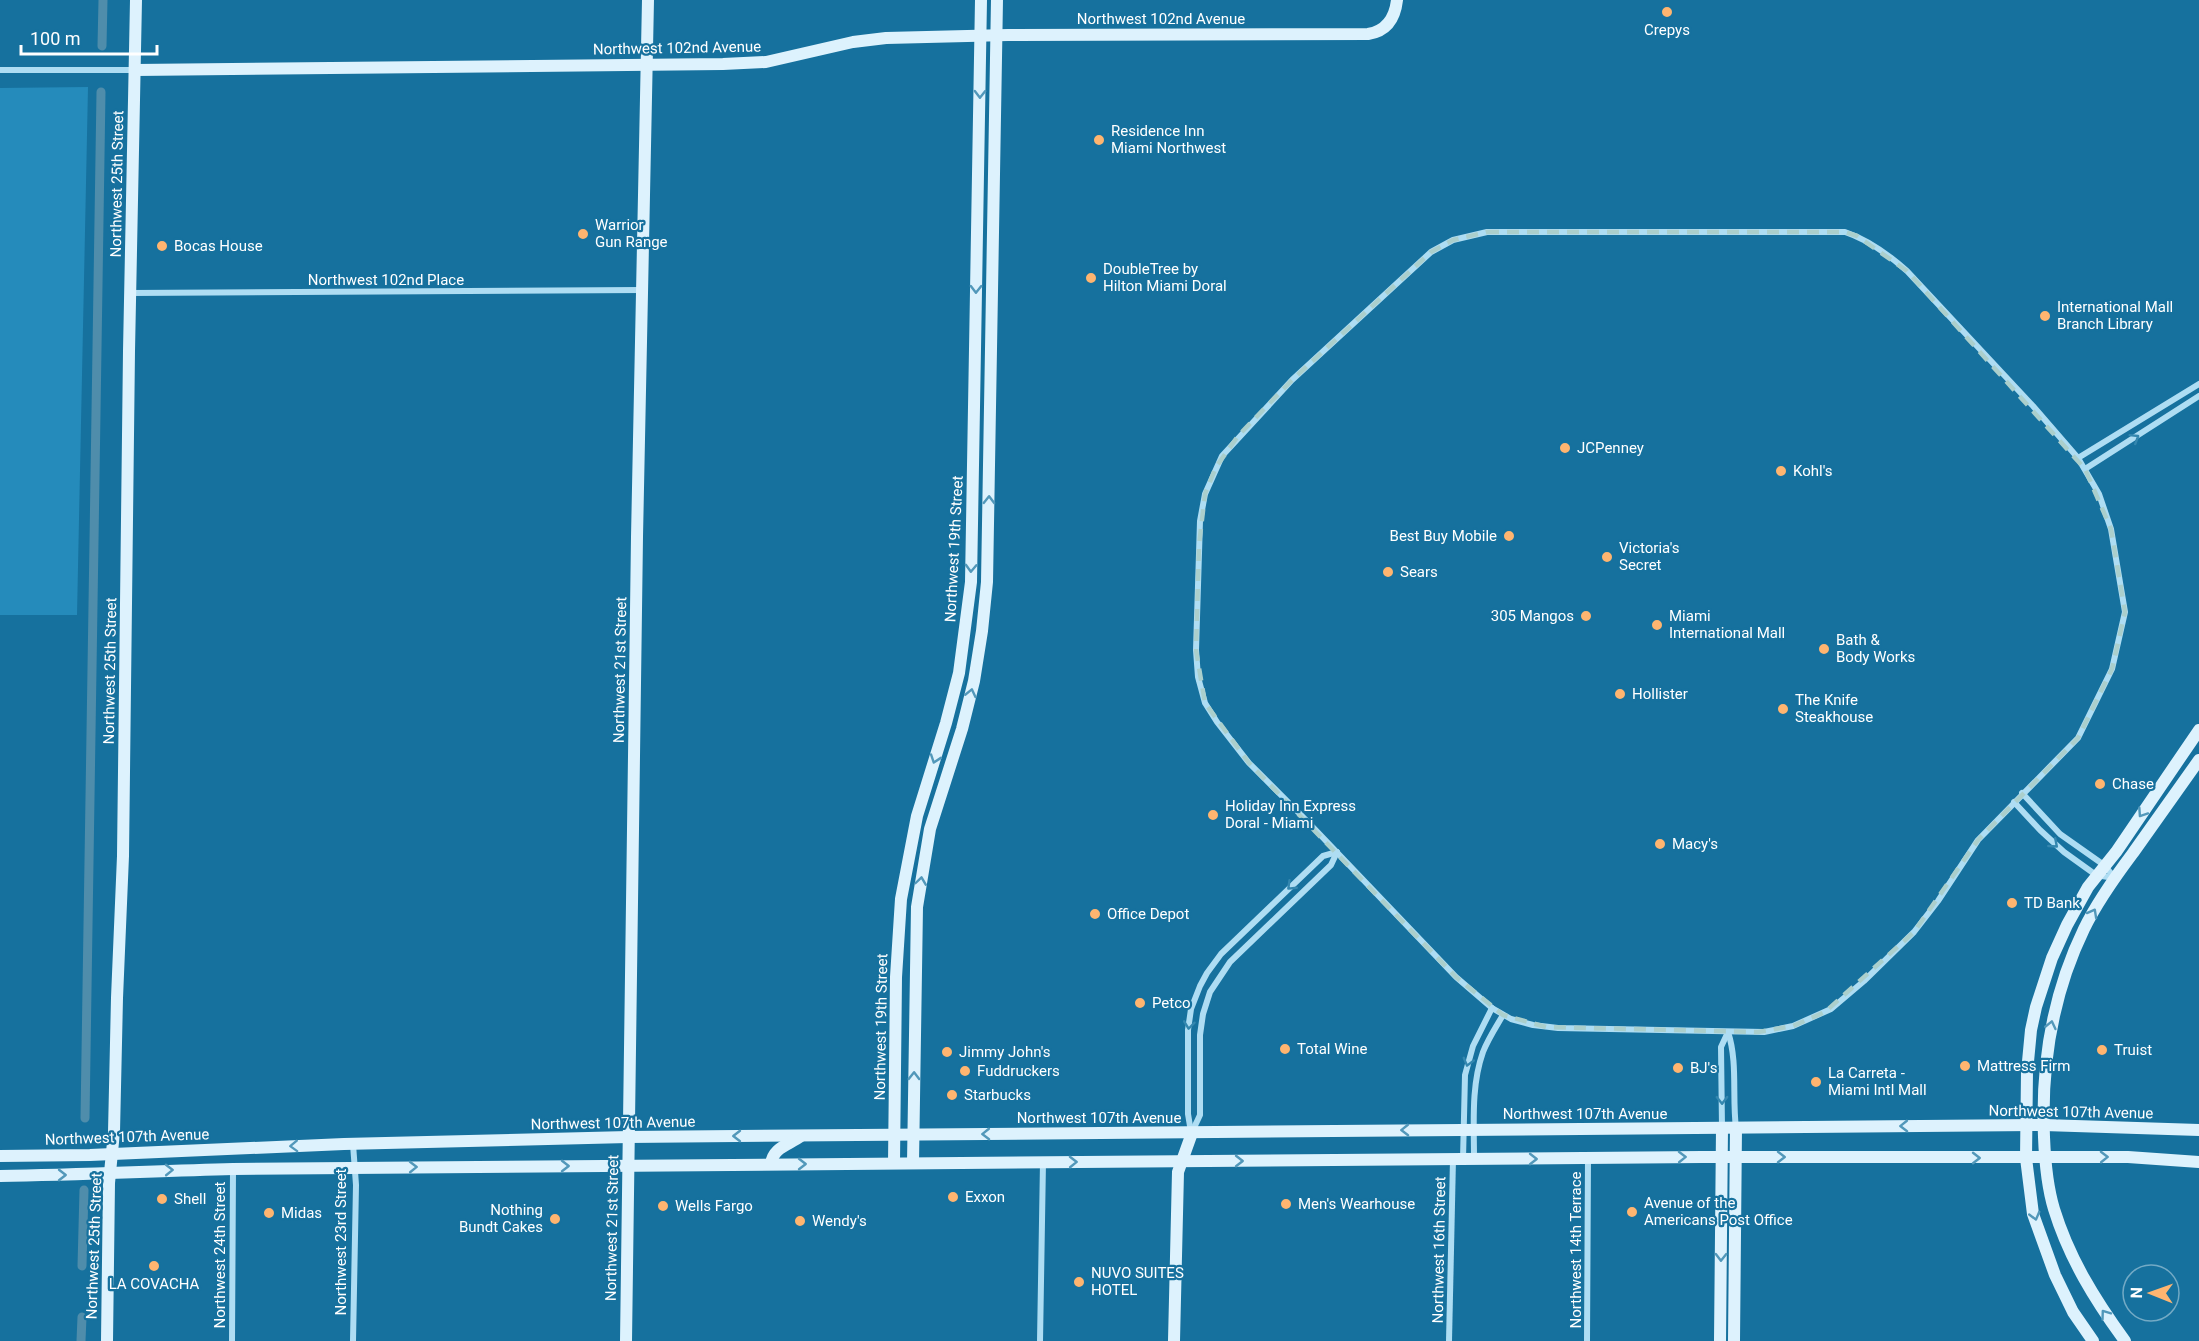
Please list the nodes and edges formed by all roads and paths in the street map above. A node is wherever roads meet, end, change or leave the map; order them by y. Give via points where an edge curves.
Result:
1 (136, 0) edge
2 (648, 0) edge
3 (981, 0) edge
4 (997, 0) edge
5 (1397, 0) edge
6 (996, 35) junction
7 (981, 36) junction
8 (646, 65) junction
9 (0, 70) edge
10 (135, 70) junction
11 (643, 290) junction
12 (130, 293) junction
13 (2199, 384) edge
14 (2199, 396) edge
15 (2078, 458) junction
16 (2085, 469) junction
17 (2199, 730) edge
18 (2199, 760) edge
19 (2022, 793) junction
20 (2014, 802) junction
21 (1337, 852) junction
22 (2104, 865) junction
23 (2096, 875) junction
24 (2115, 878) junction
25 (1491, 1008) junction
26 (1503, 1015) junction
27 (1728, 1032) junction
28 (2026, 1125) junction
29 (2043, 1125) junction
30 (1722, 1128) junction
31 (1736, 1128) junction
32 (1469, 1130) junction
33 (2199, 1130) edge
34 (1192, 1133) junction
35 (913, 1134) junction
36 (894, 1135) junction
37 (801, 1136) junction
38 (628, 1137) junction
39 (353, 1144) junction
40 (113, 1154) junction
41 (0, 1156) edge
42 (1722, 1157) junction
43 (1737, 1157) junction
44 (1588, 1158) junction
45 (2026, 1158) junction
46 (2045, 1158) junction
47 (1463, 1159) junction
48 (1180, 1161) junction
49 (1044, 1162) junction
50 (2199, 1162) edge
51 (894, 1163) junction
52 (913, 1163) junction
53 (771, 1164) junction
54 (628, 1166) junction
55 (354, 1168) junction
56 (232, 1169) junction
57 (111, 1172) junction
58 (0, 1176) edge
59 (1734, 1307) junction
60 (1720, 1308) junction
61 (107, 1341) edge
62 (232, 1341) edge
63 (353, 1341) edge
64 (626, 1341) edge
65 (1040, 1341) edge
66 (1174, 1341) edge
67 (1449, 1341) edge
68 (1587, 1341) edge
69 (1720, 1341) edge
70 (1734, 1341) edge
71 (2093, 1341) edge
72 (2125, 1341) edge

1 - 10 main road, Northwest 25th Street
2 - 8 main road, Northwest 21st Street
3 - 7 main road, Northwest 19th Street
4 - 6 main road, Northwest 19th Street
5 - 6 main road, Northwest 102nd Avenue via 1387,26 1363,34
6 - 7 main road, Northwest 102nd Avenue
35 -> 6 main road, Northwest 19th Street via 917,907 930,829 974,681 987,582
7 - 8 main road, Northwest 102nd Avenue via 886,38 766,62
7 -> 36 main road, Northwest 19th Street via 971,582 959,673 917,816 901,899
8 - 10 main road, Northwest 102nd Avenue
8 - 11 main road, Northwest 21st Street
9 - 10 street, Northwest 102nd Avenue
10 - 12 main road, Northwest 25th Street
11 - 12 street, Northwest 102nd Place
11 - 38 main road, Northwest 21st Street
12 - 40 main road, Northwest 25th Street via 123,856
13 - 15 street
16 -> 14 street
15 - 16 street
15 - 21 street via 1907,271 1887,253 1857,236 1845,232 1487,232 1453,240 1431,252 1379,298 1238,436 1222,456 1205,494 1200,521 1196,650 1205,703 1249,763
16 - 19 street via 2111,529 2125,612 2112,669 2078,738
17 -> 22 main road
18 - 24 main road
19 - 20 street
19 - 22 street via 2060,834
20 -> 23 street via 2054,844
20 - 27 street via 1978,840 1914,932 1852,992 1825,1012 1793,1026 1764,1032
21 - 25 street via 1456,977
21 - 34 street via 1331,865 1230,962 1210,992 1200,1035 1200,1115
21 -> 34 street via 1323,856 1232,942 1203,979 1188,1030 1188,1114
22 - 23 main road
22 - 24 street
23 - 24 street
23 - 28 main road via 2059,942 2036,1007 2028,1051
29 -> 24 main road via 2045,1064 2056,1005 2084,930
25 - 26 street
25 -> 32 street, Northwest 16th Street via 1468,1061 1464,1086
26 - 27 street via 1552,1028
26 - 32 street, Northwest 16th Street via 1477,1072
27 -> 30 street via 1721,1047
27 - 31 street via 1733,1047
28 - 29 main road, Northwest 107th Avenue
28 -> 31 main road, Northwest 107th Avenue
28 - 45 main road
29 - 33 main road, Northwest 107th Avenue
29 - 46 main road
30 - 31 main road, Northwest 107th Avenue
30 - 32 main road, Northwest 107th Avenue
30 - 42 main road
31 - 43 main road
32 -> 34 main road, Northwest 107th Avenue
32 - 47 street, Northwest 16th Street
32 - 47 street, Northwest 16th Street
34 -> 35 main road, Northwest 107th Avenue
34 - 48 main road
35 - 36 main road, Northwest 107th Avenue
35 - 52 main road, Northwest 19th Street
36 - 37 main road, Northwest 107th Avenue
36 - 51 main road, Northwest 19th Street
37 -> 38 main road, Northwest 107th Avenue
37 - 53 main road via 776,1150
38 - 39 main road, Northwest 107th Avenue
38 - 54 main road, Northwest 21st Street
39 -> 40 main road, Northwest 107th Avenue
39 - 55 street, Northwest 23rd Street
40 - 41 main road, Northwest 107th Avenue
40 - 57 main road, Northwest 25th Street
42 - 43 main road
44 -> 42 main road
42 -> 60 main road
43 -> 45 main road
43 - 59 main road
47 -> 44 main road
44 - 68 street, Northwest 14th Terrace
45 - 46 main road
45 -> 71 main road via 2034,1214 2043,1244 2073,1312
46 -> 50 main road via 2128,1157
72 -> 46 main road via 2096,1302 2065,1240
48 -> 47 main road
47 - 67 street, Northwest 16th Street
49 -> 48 main road
48 - 66 main road
49 - 52 main road
49 - 65 street
51 - 52 main road
53 -> 51 main road
53 - 54 main road
55 -> 54 main road
54 - 64 main road, Northwest 21st Street
55 - 56 main road
55 - 63 street, Northwest 23rd Street
57 -> 56 main road
56 - 62 street, Northwest 24th Street
58 -> 57 main road
57 - 61 main road, Northwest 25th Street
59 - 60 main road
59 - 70 main road
60 - 69 main road

